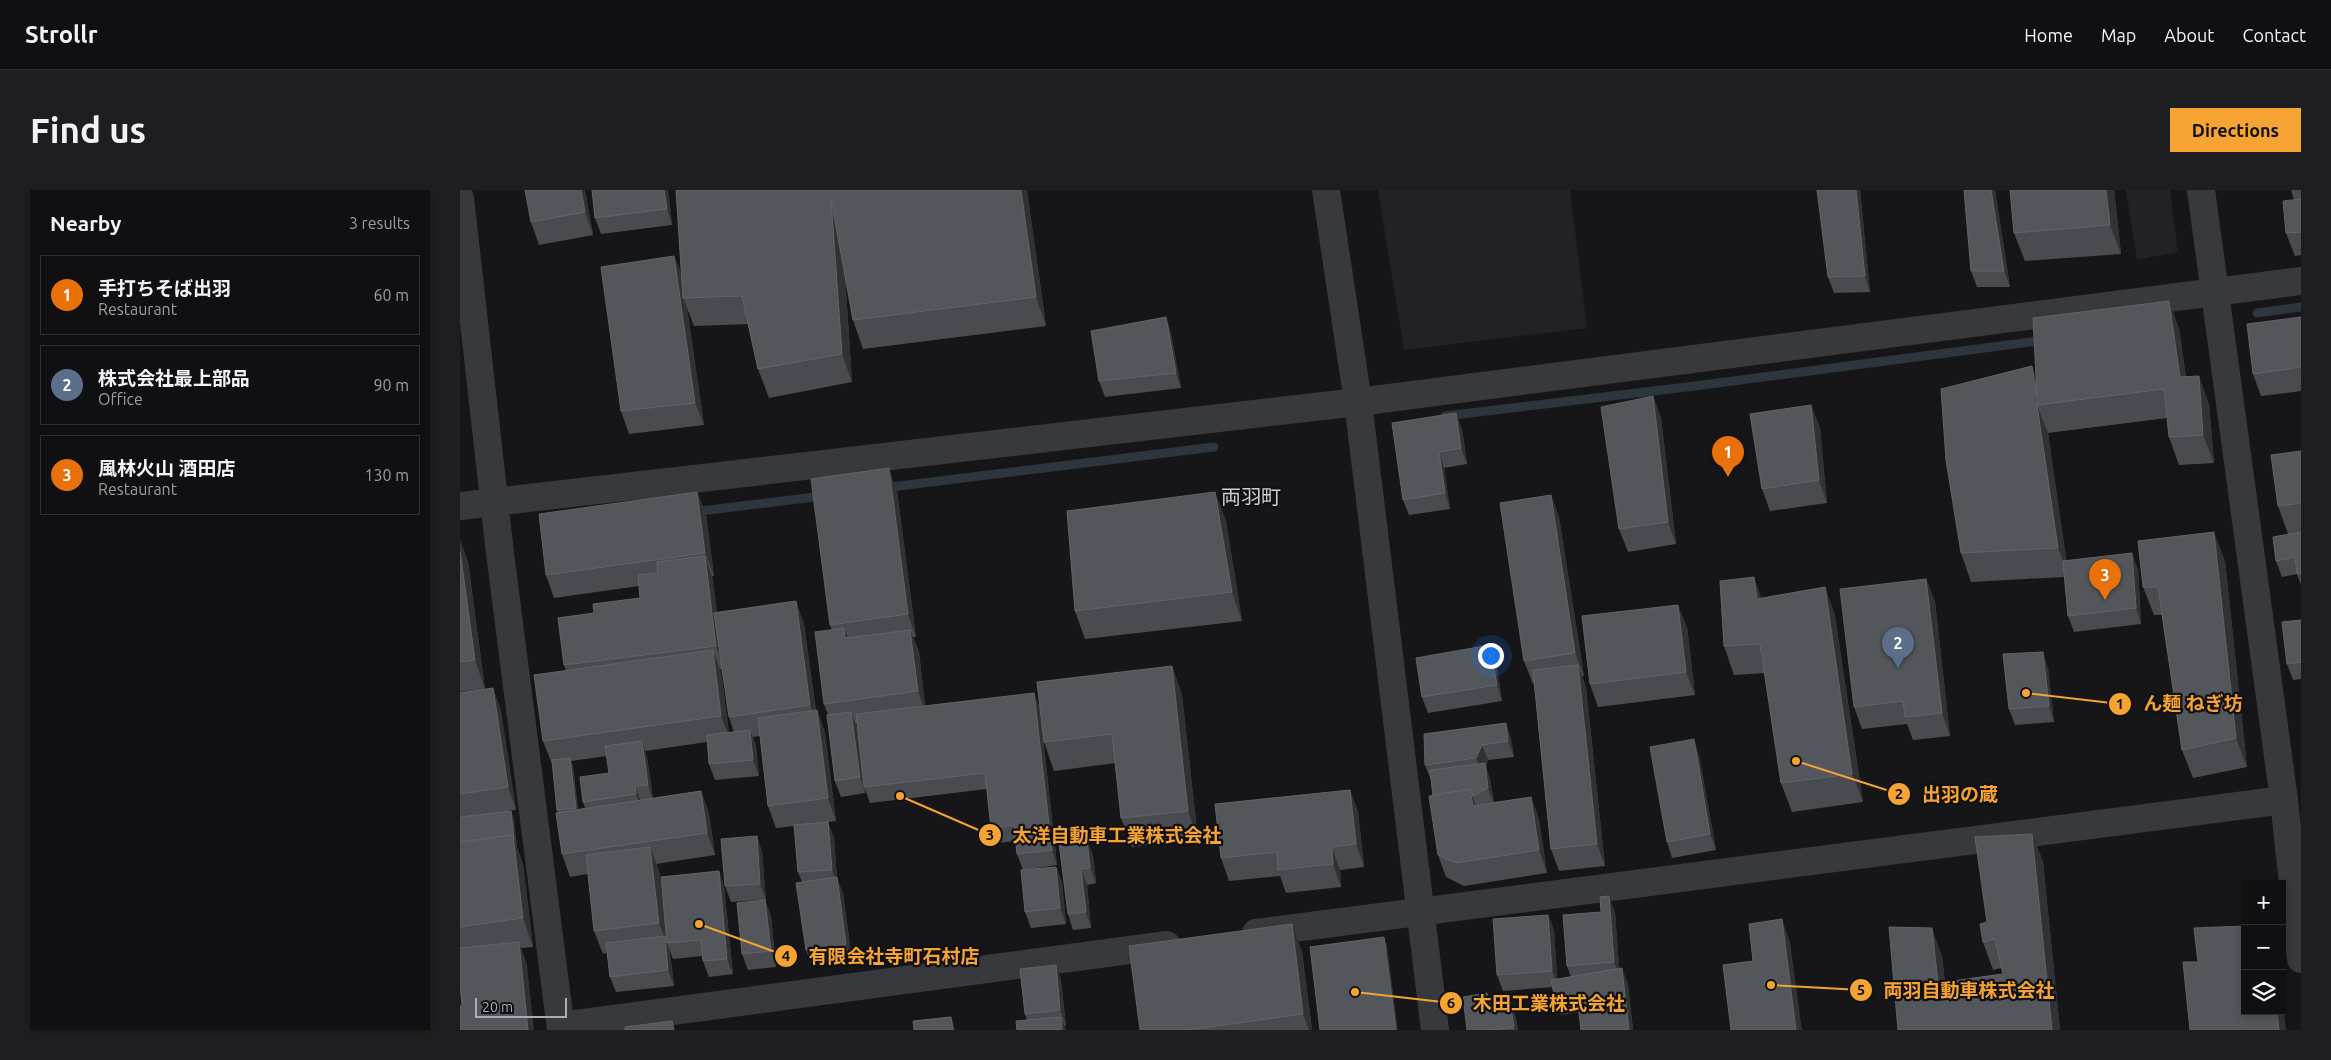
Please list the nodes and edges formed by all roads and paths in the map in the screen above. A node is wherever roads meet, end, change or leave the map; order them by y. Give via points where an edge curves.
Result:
1 (1326, 190) edge
2 (2201, 190) edge
3 (460, 198) edge
4 (2301, 281) edge
5 (2214, 292) junction
6 (1358, 402) junction
7 (496, 500) junction
8 (460, 506) edge
9 (2284, 800) junction
10 (1420, 911) junction
11 (1228, 937) edge
12 (1189, 942) edge
13 (2301, 959) edge
14 (561, 1028) edge
15 (1435, 1030) edge

1 - 6 street
2 - 5 street
3 - 7 street
4 - 5 street
5 - 6 street
5 - 9 street
6 - 7 street
6 - 10 street
7 - 8 street
7 - 14 street via 500,553
9 - 10 street
9 - 13 street
10 - 11 street
10 - 15 street
12 - 14 street

